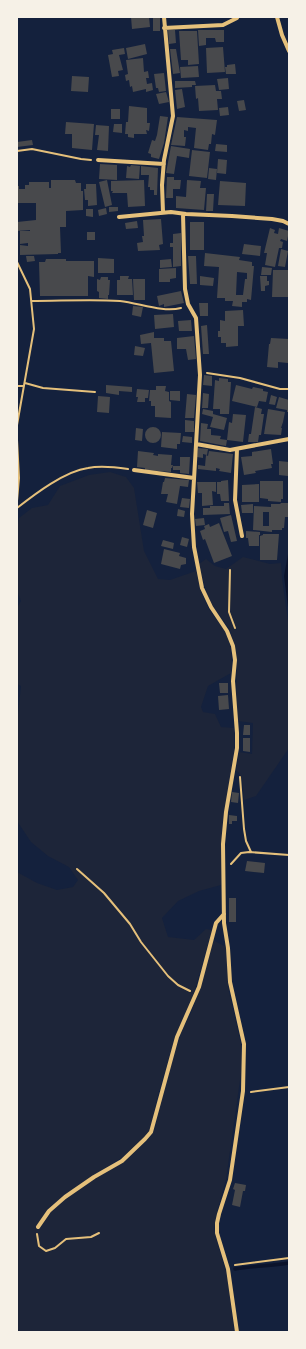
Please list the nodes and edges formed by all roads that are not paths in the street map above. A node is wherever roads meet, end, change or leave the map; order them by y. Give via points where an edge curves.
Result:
1 (164, 17) edge
2 (237, 17) edge
3 (277, 17) edge
4 (164, 28) junction
5 (289, 51) edge
6 (98, 160) road end
7 (164, 164) junction
8 (163, 212) junction
9 (183, 214) junction
10 (119, 217) dead end
11 (289, 224) edge
12 (289, 439) edge
13 (196, 444) junction
14 (238, 449) junction
15 (134, 470) road end
16 (194, 478) junction
17 (242, 536) dead end
18 (224, 914) junction
19 (38, 1227) road end
20 (237, 1332) edge

1 - 4 street
2 - 4 street via 223,25
3 - 5 street
4 - 7 street via 173,116
6 - 7 street
7 - 8 street
8 - 9 street
8 - 10 street
9 - 11 street via 272,219
9 - 13 street via 185,289 189,306 196,318 200,372
12 - 14 street
13 - 14 street
13 - 16 street
14 - 17 street via 235,500
15 - 16 street
16 - 18 street via 194,548 202,588 227,630 235,660 233,680 237,748 223,844
18 - 19 street via 216,923 196,994 177,1037 152,1132 122,1160 48,1211
18 - 20 street via 230,982 244,1044 243,1091 230,1180 218,1214 217,1233 228,1266

